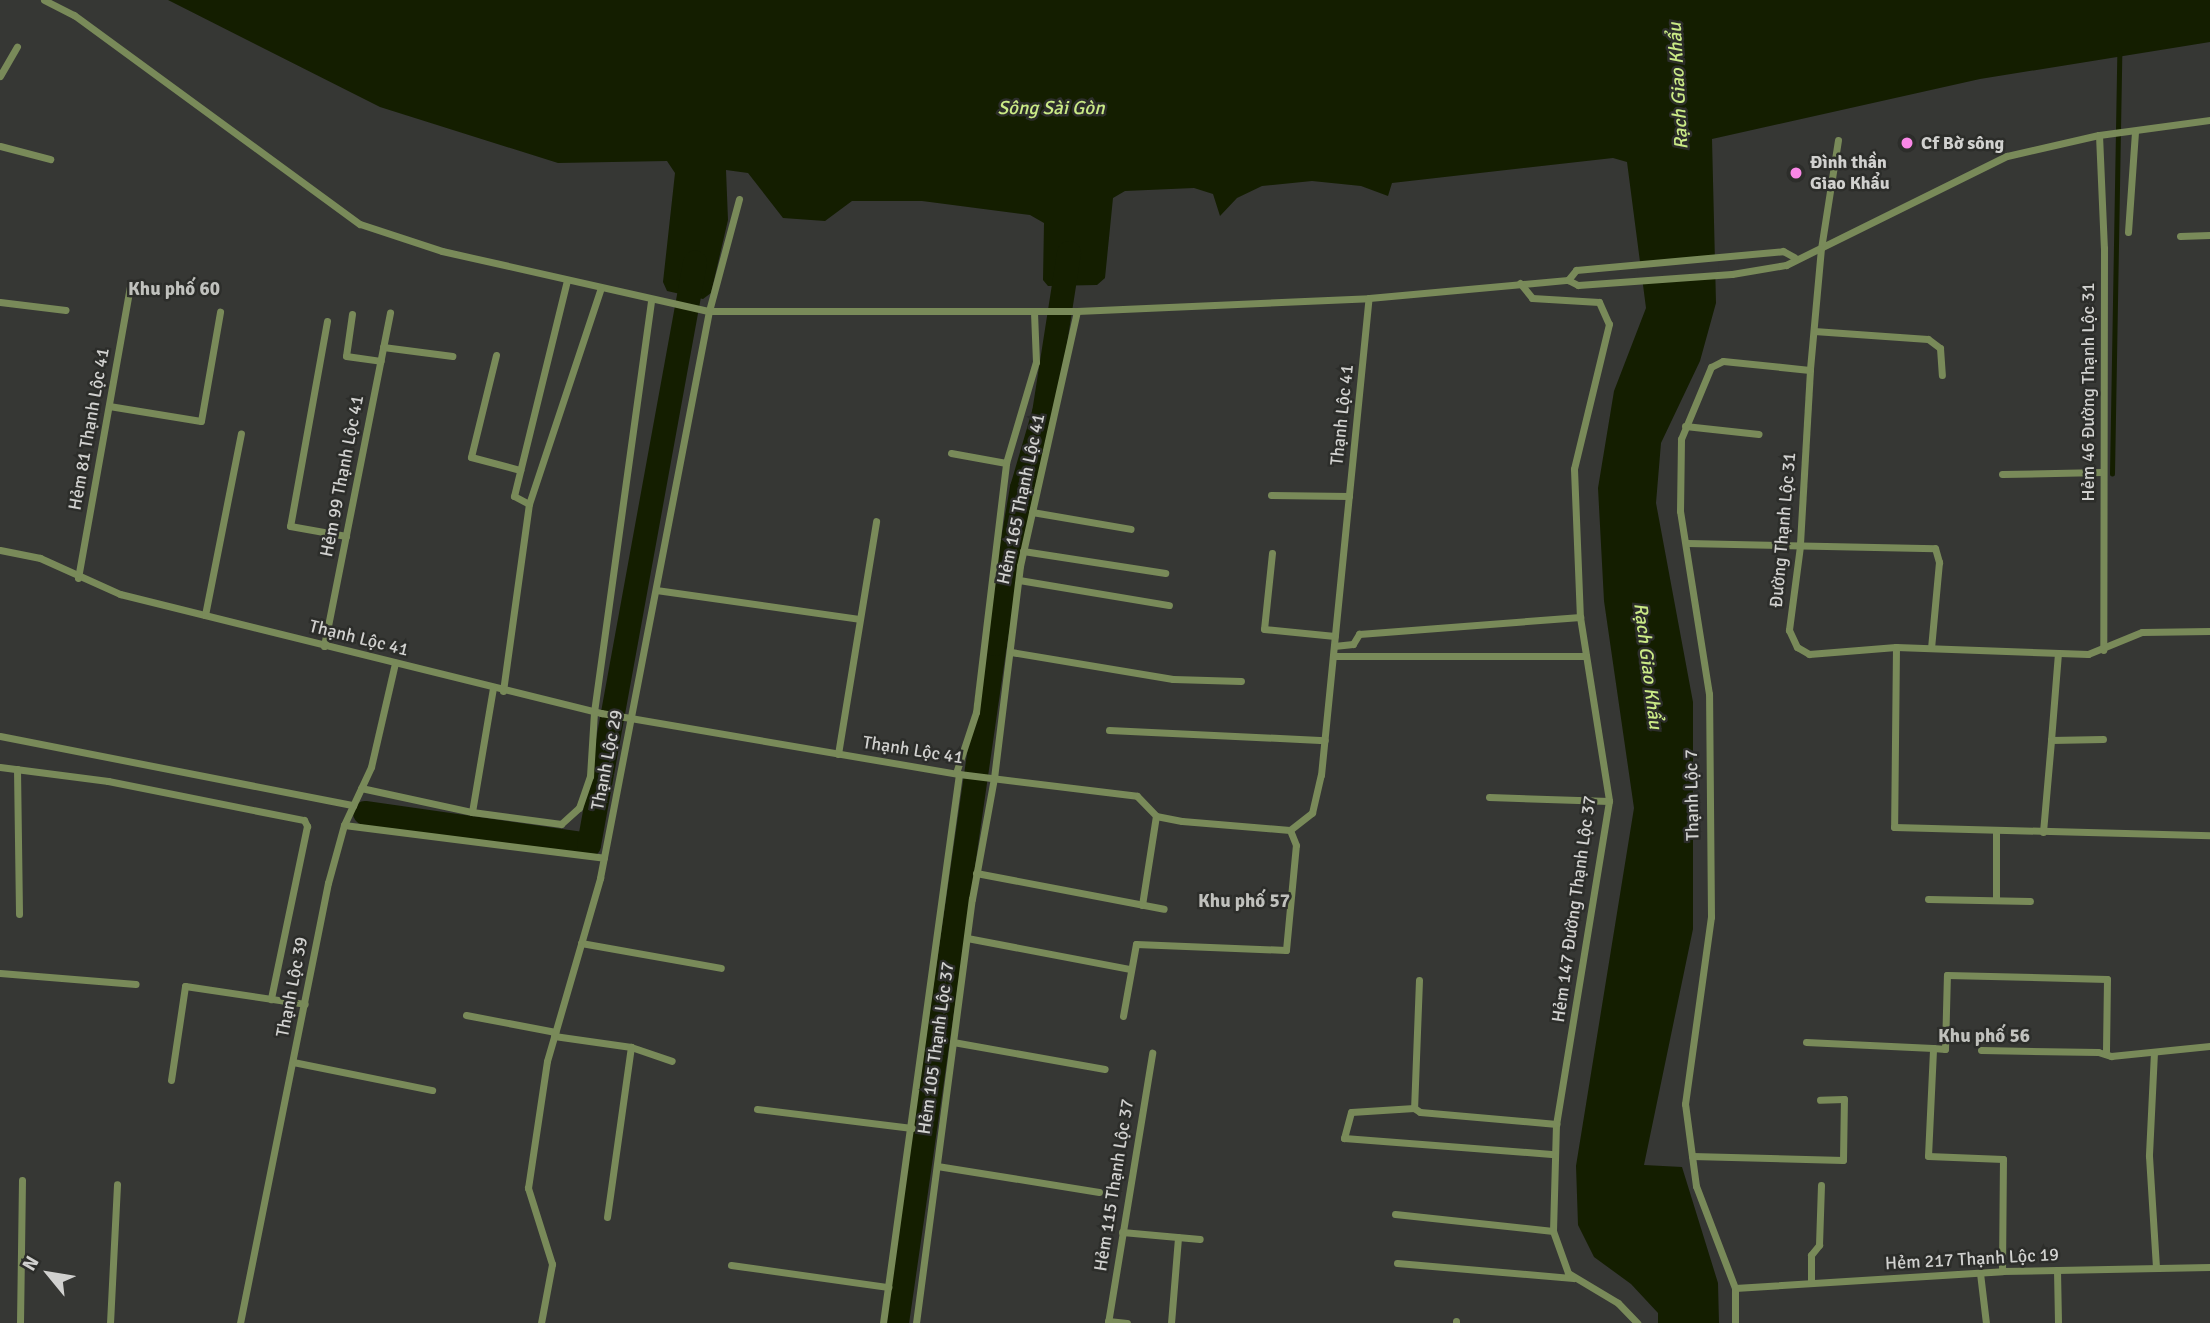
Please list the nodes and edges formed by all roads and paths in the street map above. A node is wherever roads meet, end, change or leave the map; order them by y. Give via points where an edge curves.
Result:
1 (44, 0) edge
2 (17, 46) dead end
3 (0, 76) edge
4 (2210, 120) edge
5 (2130, 132) junction
6 (2099, 135) junction
7 (1838, 141) dead end
8 (0, 146) edge
9 (50, 159) dead end
10 (739, 199) dead end
11 (2127, 232) dead end
12 (2180, 236) dead end
13 (2210, 236) edge
14 (1821, 248) junction
15 (1794, 257) junction
16 (1569, 280) junction
17 (567, 281) junction
18 (1520, 284) junction
19 (130, 285) dead end
20 (601, 288) junction
21 (1369, 298) junction
22 (654, 301) junction
23 (0, 302) edge
24 (66, 310) dead end
25 (709, 311) junction
26 (1077, 311) junction
27 (220, 312) dead end
28 (390, 312) dead end
29 (1038, 312) junction
30 (352, 314) dead end
31 (327, 321) dead end
32 (1814, 331) junction
33 (383, 347) junction
34 (496, 355) dead end
35 (452, 356) dead end
36 (381, 361) junction
37 (1810, 370) junction
38 (1942, 374) dead end
39 (109, 406) junction
40 (1685, 426) junction
41 (241, 434) dead end
42 (1759, 434) dead end
43 (951, 453) dead end
44 (1006, 463) junction
45 (520, 470) junction
46 (2102, 472) junction
47 (2002, 474) dead end
48 (1272, 495) dead end
49 (1349, 496) junction
50 (529, 504) junction
51 (1032, 512) junction
52 (876, 521) dead end
53 (1131, 529) dead end
54 (346, 536) junction
55 (1687, 543) junction
56 (1800, 545) junction
57 (0, 550) edge
58 (1023, 551) junction
59 (1272, 553) dead end
60 (1165, 573) dead end
61 (78, 578) junction
62 (1019, 580) junction
63 (656, 590) junction
64 (1169, 605) dead end
65 (205, 615) junction
66 (1580, 617) junction
67 (859, 620) junction
68 (2210, 631) edge
69 (1335, 636) junction
70 (324, 646) junction
71 (1334, 646) junction
72 (1896, 647) junction
73 (1931, 648) junction
74 (2103, 650) junction
75 (1011, 652) junction
76 (2059, 653) junction
77 (1333, 656) junction
78 (1586, 656) junction
79 (395, 663) junction
80 (1241, 681) dead end
81 (493, 688) junction
82 (503, 691) junction
83 (597, 712) junction
84 (631, 719) junction
85 (1109, 730) dead end
86 (0, 736) edge
87 (2103, 739) dead end
88 (1325, 740) junction
89 (2051, 740) junction
90 (838, 754) junction
91 (0, 767) edge
92 (17, 769) junction
93 (957, 774) junction
94 (991, 778) junction
95 (361, 788) junction
96 (1489, 797) dead end
97 (1609, 801) junction
98 (353, 805) junction
99 (472, 812) junction
100 (1156, 816) junction
101 (344, 825) junction
102 (1290, 830) junction
103 (1996, 831) junction
104 (2043, 832) junction
105 (2210, 835) edge
106 (604, 858) junction
107 (976, 873) junction
108 (1928, 899) dead end
109 (1996, 900) junction
110 (2030, 901) dead end
111 (1142, 905) junction
112 (1164, 909) dead end
113 (19, 914) dead end
114 (967, 938) junction
115 (581, 943) junction
116 (721, 968) dead end
117 (1129, 968) junction
118 (0, 973) edge
119 (1419, 980) dead end
120 (136, 984) dead end
121 (271, 999) junction
122 (305, 1004) junction
123 (466, 1015) dead end
124 (1123, 1016) dead end
125 (555, 1034) junction
126 (953, 1042) junction
127 (1806, 1042) dead end
128 (2210, 1046) edge
129 (631, 1047) junction
130 (1933, 1048) junction
131 (1981, 1050) dead end
132 (2154, 1052) junction
133 (1152, 1053) dead end
134 (2106, 1054) junction
135 (672, 1061) dead end
136 (293, 1062) junction
137 (1105, 1069) dead end
138 (172, 1080) dead end
139 (432, 1090) dead end
140 (1820, 1100) dead end
141 (1414, 1108) junction
142 (757, 1109) dead end
143 (1556, 1125) junction
144 (912, 1128) junction
145 (1554, 1154) junction
146 (1692, 1156) junction
147 (937, 1166) junction
148 (22, 1180) dead end
149 (117, 1184) dead end
150 (1821, 1185) dead end
151 (1099, 1192) dead end
152 (1395, 1213) dead end
153 (607, 1217) dead end
154 (1553, 1231) junction
155 (1122, 1232) junction
156 (1178, 1237) junction
157 (1199, 1239) dead end
158 (1397, 1263) dead end
159 (731, 1265) dead end
160 (2210, 1267) edge
161 (2156, 1268) junction
162 (2057, 1270) junction
163 (2002, 1271) junction
164 (1980, 1273) junction
165 (1577, 1279) junction
166 (1811, 1280) junction
167 (888, 1287) junction
168 (1735, 1288) junction
169 (1108, 1322) edge
170 (20, 1323) edge
171 (110, 1323) edge
172 (240, 1323) edge
173 (541, 1323) edge
174 (883, 1323) edge
175 (916, 1323) edge
176 (1127, 1323) edge
177 (1171, 1323) edge
178 (1637, 1323) edge
179 (1735, 1323) edge
180 (1986, 1323) edge
181 (2058, 1323) edge

1 - 17 street via 74,15 360,224 442,251
2 - 3 street
4 - 5 street
5 - 6 street
5 - 11 street
6 - 14 street via 2007,156
6 - 46 street, Hẻm 46 Đường Thạnh Lộc 31 via 2104,248
7 - 14 street, Đường Thạnh Lộc 31
8 - 9 street
10 - 25 street, Thạnh Lộc 29
12 - 13 street
14 - 15 street
14 - 32 street, Đường Thạnh Lộc 31
15 - 16 street via 1786,265 1732,274 1578,285
15 - 16 street via 1783,251 1576,271
16 - 18 street
17 - 20 street
17 - 45 street
18 - 21 street
18 - 66 street, Hẻm 147 Đường Thạnh Lộc 37 via 1532,298 1599,302 1609,324 1574,469
19 - 39 street, Hẻm 81 Thạnh Lộc 41
20 - 22 street
20 - 50 street
21 - 26 street
21 - 49 street, Thạnh Lộc 41
22 - 25 street
22 - 83 street
23 - 24 street
25 - 29 street
25 - 63 street, Thạnh Lộc 29
26 - 29 street
26 - 51 street, Hẻm 165 Thạnh Lộc 41
27 - 39 street via 201,421
28 - 33 street, Hẻm 99 Thạnh Lộc 41
29 - 44 street via 1036,362
30 - 36 street via 346,356
31 - 54 street via 290,526
32 - 37 street, Đường Thạnh Lộc 31
32 - 38 street via 1928,340 1940,348
33 - 35 street
33 - 36 street, Hẻm 99 Thạnh Lộc 41
34 - 45 street via 471,457
36 - 54 street, Hẻm 99 Thạnh Lộc 41
37 - 40 street, Thạnh Lộc 7 via 1723,361 1711,367
37 - 56 street, Đường Thạnh Lộc 31
39 - 61 street, Hẻm 81 Thạnh Lộc 41
40 - 42 street
40 - 55 street, Thạnh Lộc 7 via 1680,511
41 - 65 street
43 - 44 street
44 - 93 street via 976,712
45 - 50 street via 514,496
46 - 47 street
46 - 74 street, Hẻm 46 Đường Thạnh Lộc 31
48 - 49 street
49 - 69 street, Thạnh Lộc 41
50 - 82 street
51 - 53 street
51 - 58 street, Hẻm 165 Thạnh Lộc 41
52 - 67 street
54 - 70 street, Hẻm 99 Thạnh Lộc 41
55 - 56 street
55 - 146 street, Thạnh Lộc 7 via 1709,694 1711,917 1685,1104
56 - 72 street, Đường Thạnh Lộc 31 via 1789,630 1797,646 1810,654
56 - 73 street via 1935,548 1939,562
57 - 61 street, Thạnh Lộc 41 via 40,558
58 - 60 street
58 - 62 street, Hẻm 165 Thạnh Lộc 41
59 - 69 street via 1264,629
61 - 65 street, Thạnh Lộc 41 via 120,594
62 - 64 street
62 - 75 street, Hẻm 165 Thạnh Lộc 41
63 - 67 street
63 - 84 street, Thạnh Lộc 29
65 - 70 street, Thạnh Lộc 41
66 - 71 street via 1359,634 1353,644
66 - 78 street, Hẻm 147 Đường Thạnh Lộc 37
67 - 90 street
68 - 74 street, Đường Thạnh Lộc 31 via 2142,632
69 - 71 street, Thạnh Lộc 41
70 - 79 street, Thạnh Lộc 41
71 - 77 street, Thạnh Lộc 41
72 - 73 street, Đường Thạnh Lộc 31
72 - 103 street via 1894,827
73 - 76 street, Đường Thạnh Lộc 31
74 - 76 street, Đường Thạnh Lộc 31
75 - 80 street via 1173,679
75 - 94 street, Hẻm 165 Thạnh Lộc 41
76 - 89 street
77 - 78 street
77 - 88 street, Thạnh Lộc 41
78 - 97 street, Hẻm 147 Đường Thạnh Lộc 37
79 - 81 street, Thạnh Lộc 41
79 - 95 street, Thạnh Lộc 39 via 371,766
81 - 82 street, Thạnh Lộc 41
81 - 99 street
82 - 83 street, Thạnh Lộc 41
83 - 84 street, Thạnh Lộc 41
83 - 99 street via 590,776 579,808 561,824
84 - 90 street, Thạnh Lộc 41
84 - 106 street, Thạnh Lộc 29
85 - 88 street
86 - 98 street
87 - 89 street
88 - 102 street, Thạnh Lộc 41 via 1312,813
89 - 104 street
90 - 93 street, Thạnh Lộc 41
91 - 92 street
92 - 113 street
92 - 121 street via 108,781 304,820 307,826
93 - 94 street, Thạnh Lộc 41
93 - 144 street
94 - 100 street, Thạnh Lộc 41 via 1137,796
94 - 107 street, Hẻm 105 Thạnh Lộc 37
95 - 98 street, Thạnh Lộc 39
95 - 99 street
96 - 97 street
97 - 143 street, Hẻm 147 Đường Thạnh Lộc 37
98 - 101 street, Thạnh Lộc 39
100 - 102 street
100 - 111 street
101 - 106 street
101 - 122 street, Thạnh Lộc 39
102 - 117 street via 1296,845 1286,950 1142,943 1133,946
103 - 104 street
103 - 109 street
104 - 105 street
106 - 115 street, Thạnh Lộc 29
107 - 111 street
107 - 114 street, Hẻm 105 Thạnh Lộc 37
108 - 109 street
109 - 110 street
111 - 112 street
114 - 117 street
114 - 126 street, Hẻm 105 Thạnh Lộc 37
115 - 116 street
115 - 125 street, Thạnh Lộc 29
117 - 124 street
118 - 120 street
119 - 141 street
121 - 122 street
121 - 138 street via 185,986
122 - 136 street, Thạnh Lộc 39
123 - 125 street
125 - 129 street
125 - 173 street, Thạnh Lộc 29 via 528,1188 552,1264
126 - 137 street
126 - 147 street, Hẻm 105 Thạnh Lộc 37
127 - 130 street
128 - 132 street
129 - 135 street
129 - 153 street
130 - 134 street via 1945,1049 1947,975 2107,979
130 - 163 street via 1928,1156 2003,1158
131 - 134 street
132 - 134 street
132 - 161 street via 2149,1156
133 - 155 street, Hẻm 115 Thạnh Lộc 37
136 - 139 street
136 - 172 street, Thạnh Lộc 39
140 - 146 street via 1844,1099 1843,1160
141 - 143 street
141 - 145 street via 1350,1112 1344,1138
142 - 144 street
143 - 145 street, Hẻm 147 Đường Thạnh Lộc 37
144 - 167 street
145 - 154 street, Hẻm 147 Đường Thạnh Lộc 37
146 - 168 street, Thạnh Lộc 7 via 1696,1186
147 - 151 street
147 - 175 street, Hẻm 105 Thạnh Lộc 37
148 - 170 street
149 - 171 street
150 - 166 street via 1819,1245 1811,1259
152 - 154 street
154 - 165 street, Hẻm 147 Đường Thạnh Lộc 37 via 1568,1273
155 - 156 street
155 - 169 street, Hẻm 115 Thạnh Lộc 37
156 - 157 street
156 - 177 street
158 - 165 street
159 - 167 street
160 - 161 street, Hẻm 217 Thạnh Lộc 19
161 - 162 street, Hẻm 217 Thạnh Lộc 19
162 - 163 street, Hẻm 217 Thạnh Lộc 19
162 - 181 street
163 - 164 street, Hẻm 217 Thạnh Lộc 19
164 - 166 street, Hẻm 217 Thạnh Lộc 19
164 - 180 street
165 - 178 street, Hẻm 147 Đường Thạnh Lộc 37 via 1618,1303
166 - 168 street, Hẻm 217 Thạnh Lộc 19
167 - 174 street
168 - 179 street, Thạnh Lộc 7
169 - 176 street

